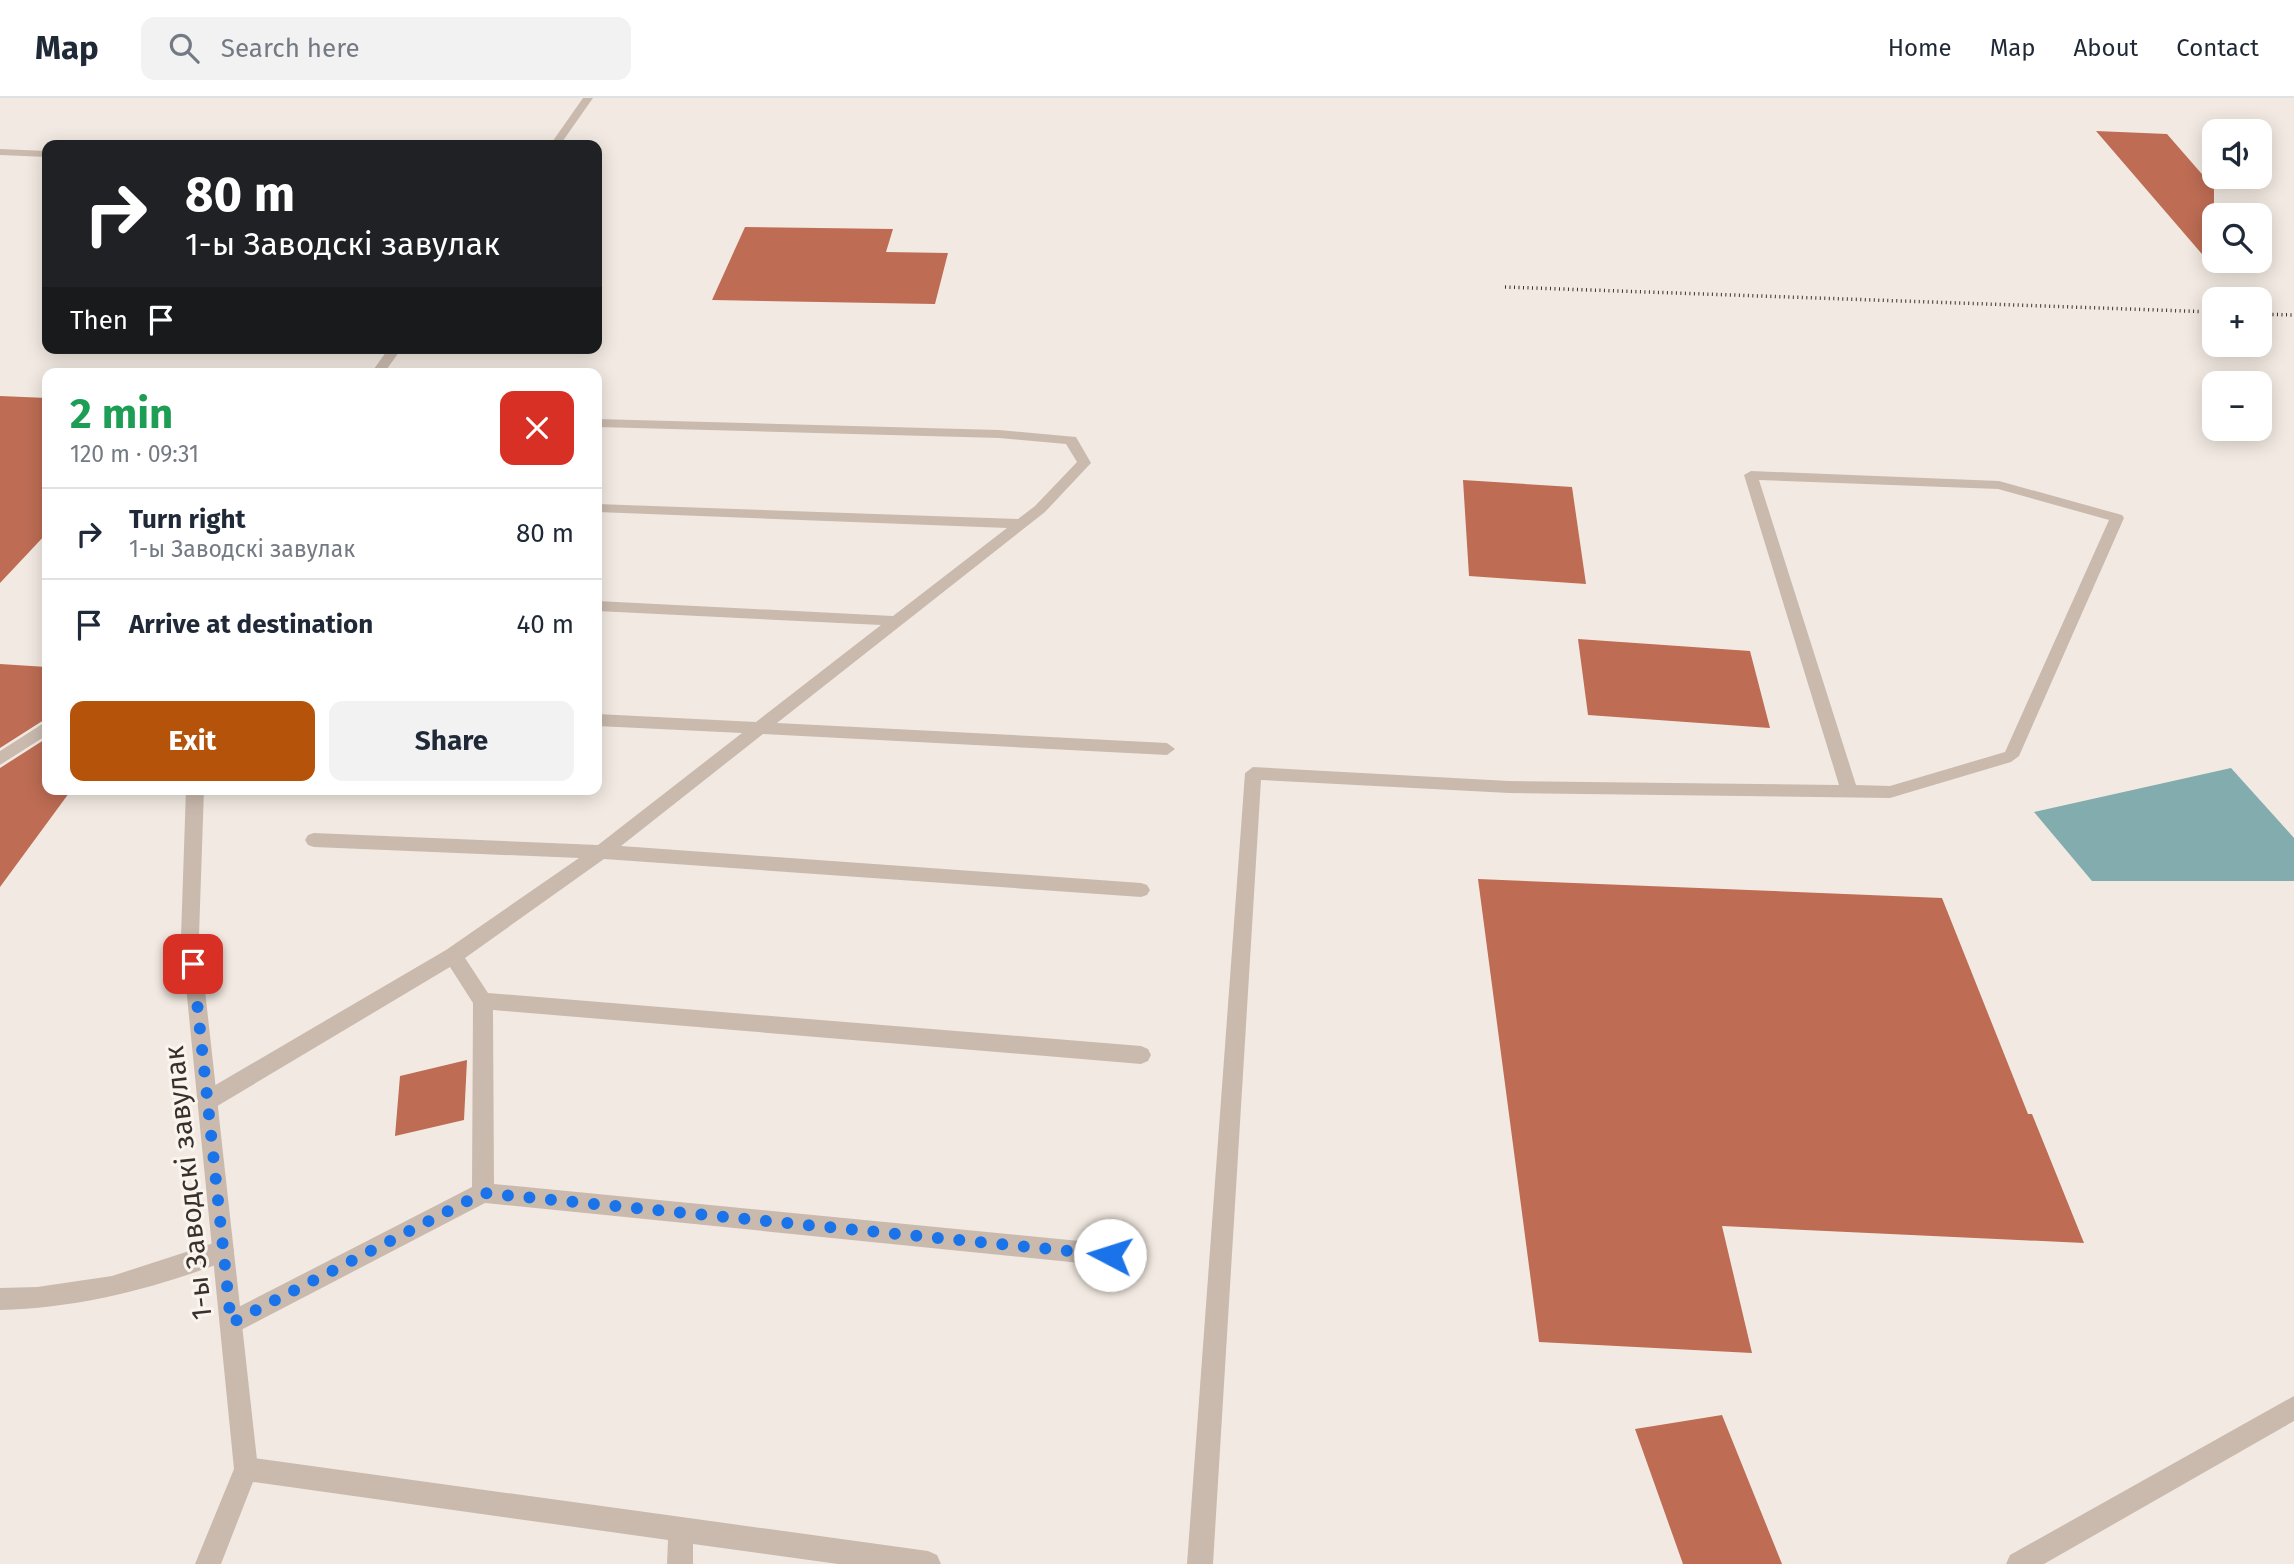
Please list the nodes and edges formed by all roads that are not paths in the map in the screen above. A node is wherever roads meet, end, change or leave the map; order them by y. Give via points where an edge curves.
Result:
1 (588, 98) edge
2 (559, 140) edge
3 (0, 152) edge
4 (42, 154) edge
5 (391, 354) edge
6 (381, 368) edge
7 (602, 423) edge
8 (602, 508) edge
9 (1021, 524) junction
10 (602, 606) edge
11 (896, 621) junction
12 (602, 720) edge
13 (760, 728) junction
14 (42, 731) edge
15 (1167, 749) dead end
16 (0, 760) edge
17 (1850, 792) junction
18 (195, 795) edge
19 (314, 840) dead end
20 (601, 852) junction
21 (1141, 890) dead end
22 (453, 956) junction
23 (483, 1002) junction
24 (1141, 1055) dead end
25 (207, 1101) junction
26 (483, 1193) junction
27 (223, 1251) junction
28 (1110, 1255) dead end
29 (0, 1299) edge
30 (231, 1323) junction
31 (2294, 1408) edge
32 (246, 1469) junction
33 (681, 1530) junction
34 (208, 1564) edge
35 (680, 1564) edge
36 (928, 1564) edge
37 (1200, 1564) edge
38 (2019, 1564) edge

1 - 2 street
3 - 4 street
5 - 6 street
7 - 9 street via 985,433 1071,440 1084,463
8 - 9 street
9 - 11 street
10 - 11 street
11 - 13 street
12 - 13 street
13 - 15 street
13 - 20 street
14 - 16 street
17 - 17 street via 1890,792 2011,756 2117,518 1999,485 1752,475
17 - 37 street via 1509,787 1253,774
18 - 25 street, 1-ы Заводскі завулак via 190,936
19 - 20 street
20 - 21 street
20 - 22 street
22 - 23 street
22 - 25 street
23 - 24 street
23 - 26 street
25 - 27 street, 1-ы Заводскі завулак
26 - 28 street
26 - 30 street
27 - 29 street via 111,1287
27 - 30 street, 1-ы Заводскі завулак
30 - 32 street, 1-ы Заводскі завулак
31 - 38 street
32 - 33 street
32 - 34 street, 1-ы Заводскі завулак
33 - 35 street
33 - 36 street

